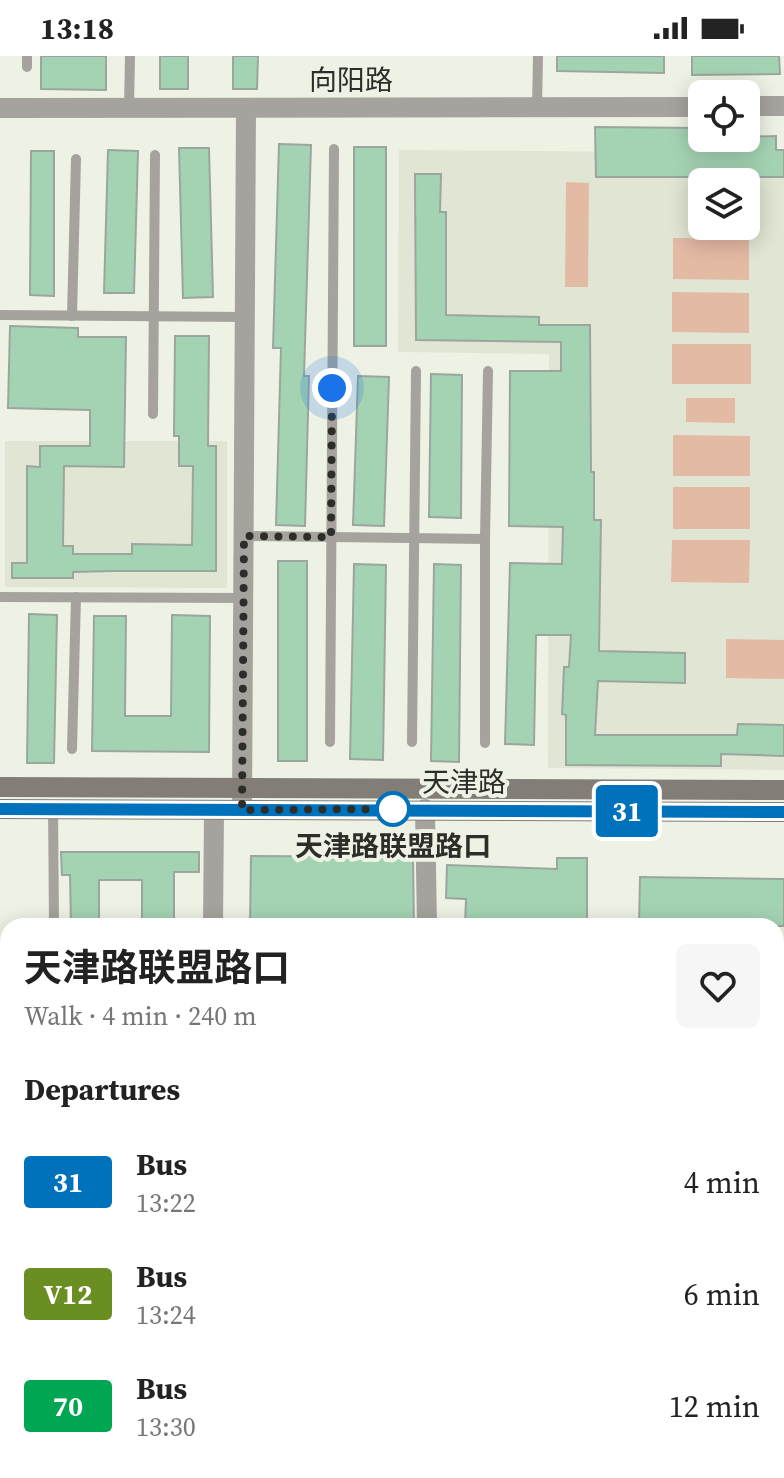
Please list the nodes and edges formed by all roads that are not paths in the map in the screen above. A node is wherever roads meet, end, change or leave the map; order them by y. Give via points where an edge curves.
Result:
1 (130, 56) edge
2 (538, 56) edge
3 (760, 106) edge
4 (784, 106) edge
5 (688, 107) edge
6 (0, 108) edge
7 (129, 108) junction
8 (246, 108) junction
9 (537, 108) junction
10 (334, 149) dead end
11 (155, 155) dead end
12 (76, 159) dead end
13 (0, 315) edge
14 (72, 316) junction
15 (154, 316) junction
16 (245, 317) junction
17 (416, 371) dead end
18 (488, 371) dead end
19 (153, 414) dead end
20 (244, 536) junction
21 (331, 537) junction
22 (414, 538) junction
23 (485, 539) junction
24 (0, 597) edge
25 (76, 597) junction
26 (243, 598) junction
27 (330, 742) dead end
28 (412, 742) dead end
29 (485, 743) dead end
30 (72, 749) dead end
31 (0, 787) edge
32 (53, 787) junction
33 (242, 788) junction
34 (784, 790) edge
35 (0, 809) edge
36 (53, 809) junction
37 (425, 809) junction
38 (214, 810) junction
39 (242, 810) junction
40 (784, 812) edge
41 (54, 918) edge
42 (213, 918) edge
43 (427, 918) edge

1 - 7 lane
2 - 9 lane
3 - 4 street
5 - 9 street, 向阳路
6 - 7 street, 向阳路
7 - 8 street, 向阳路
8 - 9 street, 向阳路
8 - 16 street
10 - 21 lane
11 - 15 lane
12 - 14 lane
13 - 14 lane
14 - 15 lane
15 - 16 lane
15 - 19 lane
16 - 20 street
17 - 22 lane
18 - 23 lane
20 - 21 lane
20 - 26 street
21 - 22 lane
21 - 27 lane
22 - 23 lane
22 - 28 lane
23 - 29 lane
24 - 25 lane
25 - 26 lane
25 - 30 lane
26 - 33 street
31 - 32 main road, 天津路
32 - 33 main road, 天津路
32 - 36 lane
33 - 34 main road, 天津路
33 - 39 street
35 - 36 main road, 天津路
36 - 38 main road, 天津路
36 - 41 lane
37 - 39 main road, 天津路
37 - 40 main road, 天津路
37 - 43 street
38 - 39 main road, 天津路
38 - 42 street

